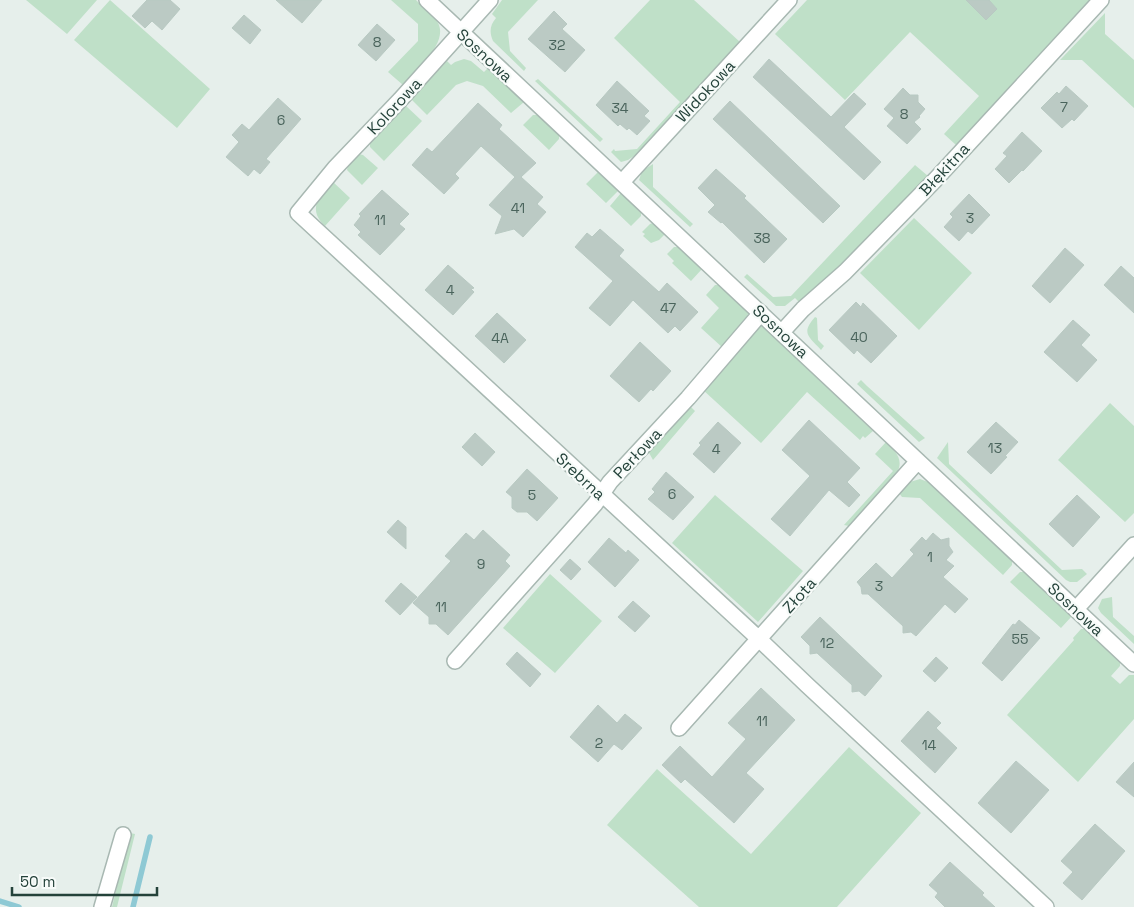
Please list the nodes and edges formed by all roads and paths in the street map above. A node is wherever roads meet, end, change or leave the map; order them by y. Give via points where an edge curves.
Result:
1 (427, 0) edge
2 (490, 0) edge
3 (789, 0) edge
4 (1101, 0) edge
5 (462, 33) junction
6 (622, 182) junction
7 (298, 213) joint
8 (761, 313) junction
9 (782, 332) junction
10 (918, 461) junction
11 (601, 494) junction
12 (1134, 545) edge
13 (1076, 609) junction
14 (760, 639) junction
15 (455, 661) dead end
16 (1134, 664) edge
17 (679, 728) dead end
18 (123, 835) dead end
19 (102, 907) edge
20 (1046, 907) edge

1 - 5 street, Sosnowa
2 - 5 street, Kolorowa
3 - 6 street, Widokowa
4 - 9 street, Błękitna via 930,184
5 - 6 street, Sosnowa
5 - 7 street, Kolorowa via 335,168
6 - 8 street, Sosnowa
7 - 11 street, Srebrna
8 - 9 street, Sosnowa
8 - 11 street, Perłowa
9 - 10 street, Sosnowa
10 - 13 street, Sosnowa
10 - 14 street, Złota
11 - 14 street, Srebrna
11 - 15 street, Perłowa via 596,504
12 - 13 street
13 - 16 street, Sosnowa
14 - 17 street, Złota
14 - 20 street, Srebrna
18 - 19 street

